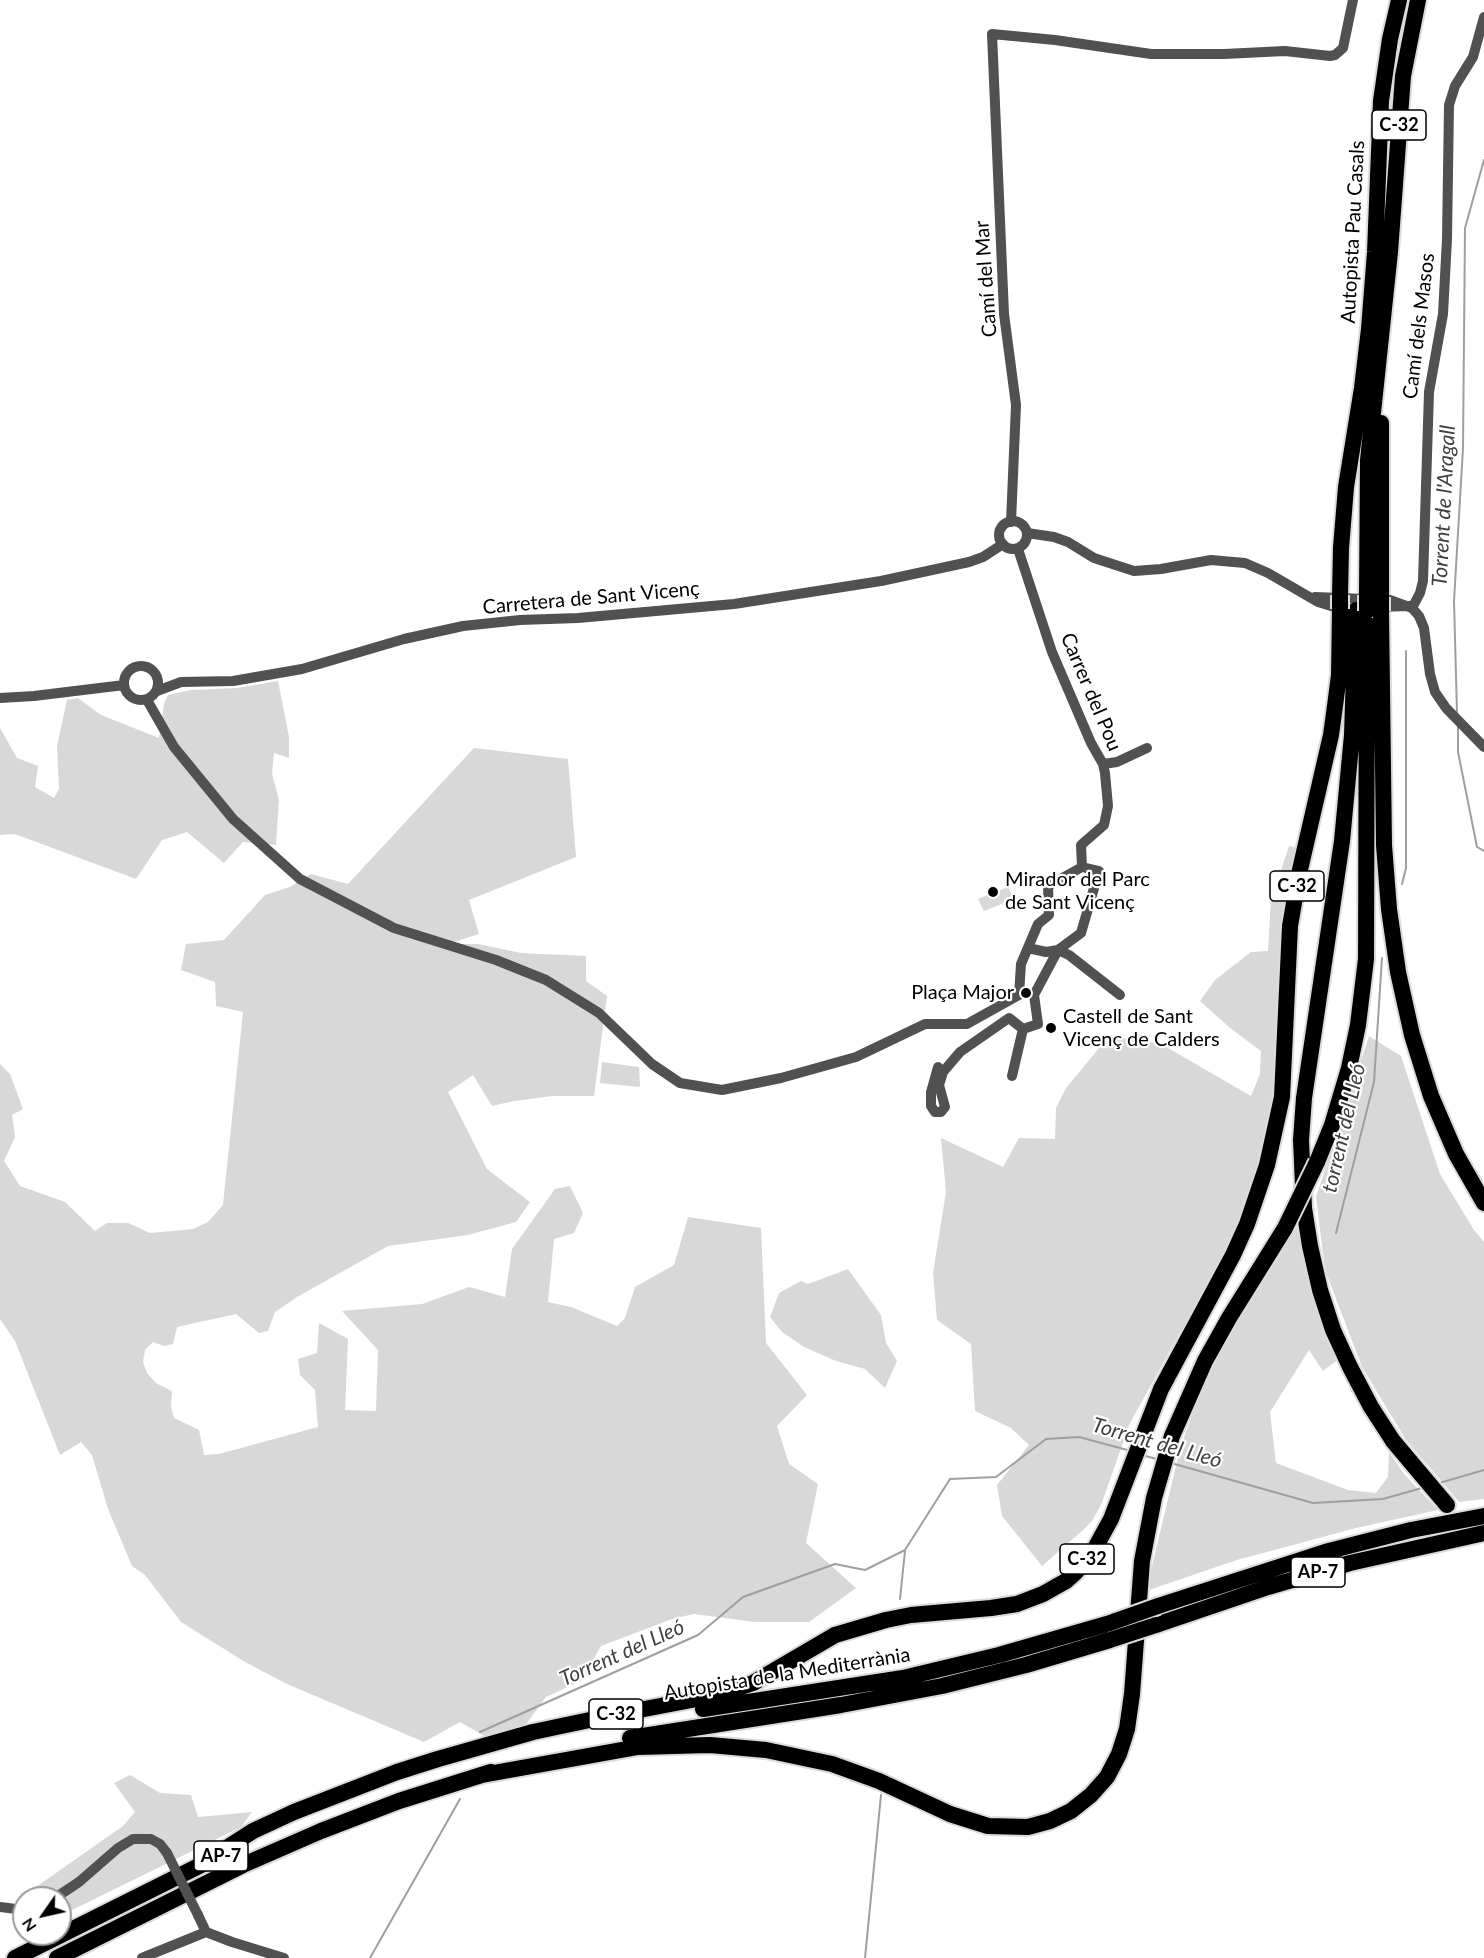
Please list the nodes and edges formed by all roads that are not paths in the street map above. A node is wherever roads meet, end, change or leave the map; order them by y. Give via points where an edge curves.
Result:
1 (1353, 0) edge
2 (1399, 0) edge
3 (1418, 0) edge
4 (1484, 16) edge
5 (1011, 522) junction
6 (1028, 533) junction
7 (1002, 544) junction
8 (1018, 549) junction
9 (1361, 603) junction
10 (1410, 607) junction
11 (153, 670) junction
12 (181, 682) junction
13 (124, 685) junction
14 (157, 691) junction
15 (0, 698) edge
16 (147, 700) junction
17 (1484, 747) edge
18 (1147, 748) dead end
19 (1103, 764) junction
20 (1082, 867) junction
21 (1028, 948) junction
22 (1058, 950) junction
23 (1019, 994) junction
24 (1034, 995) junction
25 (1120, 995) dead end
26 (1023, 1029) junction
27 (938, 1067) dead end
28 (1012, 1076) dead end
29 (1484, 1203) edge
30 (1446, 1505) dead end
31 (1484, 1516) edge
32 (1484, 1533) edge
33 (1108, 1632) junction
34 (482, 1775) junction
35 (197, 1867) junction
36 (72, 1887) edge
37 (206, 1932) junction
38 (15, 1958) edge
39 (57, 1958) edge
40 (142, 1958) edge
41 (284, 1958) edge

1 - 5 street, Camí del Mar via 1345,44 1330,56 1285,51 1151,54 992,34 1004,314 1016,405
2 - 9 highway, Autopista Pau Casals / C-32 via 1381,100 1369,329 1351,467
3 - 9 highway, Autopista Pau Casals / C-32 via 1403,76 1382,341 1368,460
4 - 10 street, Camí dels Masos via 1473,57 1455,86 1449,105 1448,239 1443,314 1429,392 1423,581
5 - 6 street via 1020,523
5 - 7 street via 1000,531
6 - 8 street via 1026,543
6 - 10 street via 1054,537 1094,558 1134,570 1211,560 1234,561 1268,573 1331,606
7 - 8 street
7 - 12 street, Carretera de Sant Vicenç via 969,562 881,581 734,604 463,626 265,677
8 - 19 street, Carrer del Pou via 1052,652
9 - 29 highway, C-32 via 1398,972 1431,1096 1456,1155
9 - 30 highway, C-32 via 1342,841 1304,1098 1304,1208 1320,1290 1350,1367 1393,1441
9 - 34 highway, C-32, bridge via 1366,959 1349,1068 1317,1162 1285,1228 1205,1361 1172,1436 1154,1498 1142,1561 1127,1729 1107,1777 1091,1796 1061,1816 1015,1828 988,1826 951,1814 832,1764 766,1750 710,1744 638,1747
9 - 35 highway, C-32 via 1339,675 1290,926 1281,1097 1268,1165 1233,1255 1161,1389 1111,1519 1080,1567 1056,1588 1017,1604 911,1615 835,1635 753,1683 718,1695 544,1730 397,1772 253,1831
10 - 17 street via 1424,628 1435,692
11 - 12 street, Carretera de Sant Vicenç
11 - 13 street via 133,667
11 - 14 street via 159,682
12 - 14 street, Carretera de Sant Vicenç
13 - 15 street
13 - 16 street via 132,698
14 - 16 street
16 - 23 street via 174,747 233,819 300,879 394,928 546,980 599,1013 652,1064 680,1083 722,1090 781,1078 856,1057 926,1024 967,1023
18 - 19 street
19 - 20 street, Carrer del Pou via 1108,806 1104,825 1081,845
20 - 21 street via 1048,886 1049,915 1038,924
20 - 22 street via 1099,871 1084,923 1081,933
21 - 22 street
21 - 23 street via 1021,964
22 - 24 street
22 - 25 street
23 - 24 street
24 - 26 street via 1038,1024
26 - 27 street via 1009,1018 960,1052 943,1072 939,1085 945,1107 941,1112 935,1112 931,1106
26 - 28 street
31 - 33 highway, Autopista de la Mediterrània / AP-7, bridge via 1325,1552 1158,1606
32 - 33 highway, Autopista de la Mediterrània / AP-7, bridge via 1350,1563 1156,1625
33 - 34 highway, Autopista de la Mediterrània / AP-7 via 1026,1665 942,1686 605,1743
33 - 35 highway, Autopista de la Mediterrània / AP-7 via 903,1678 578,1731 400,1781 317,1812
34 - 39 highway, Autopista de la Mediterrània / AP-7 via 321,1831 243,1865
35 - 38 highway, Autopista de la Mediterrània / AP-7
36 - 37 street, bridge via 118,1848 133,1839 151,1839 167,1853
37 - 40 street
37 - 41 street

